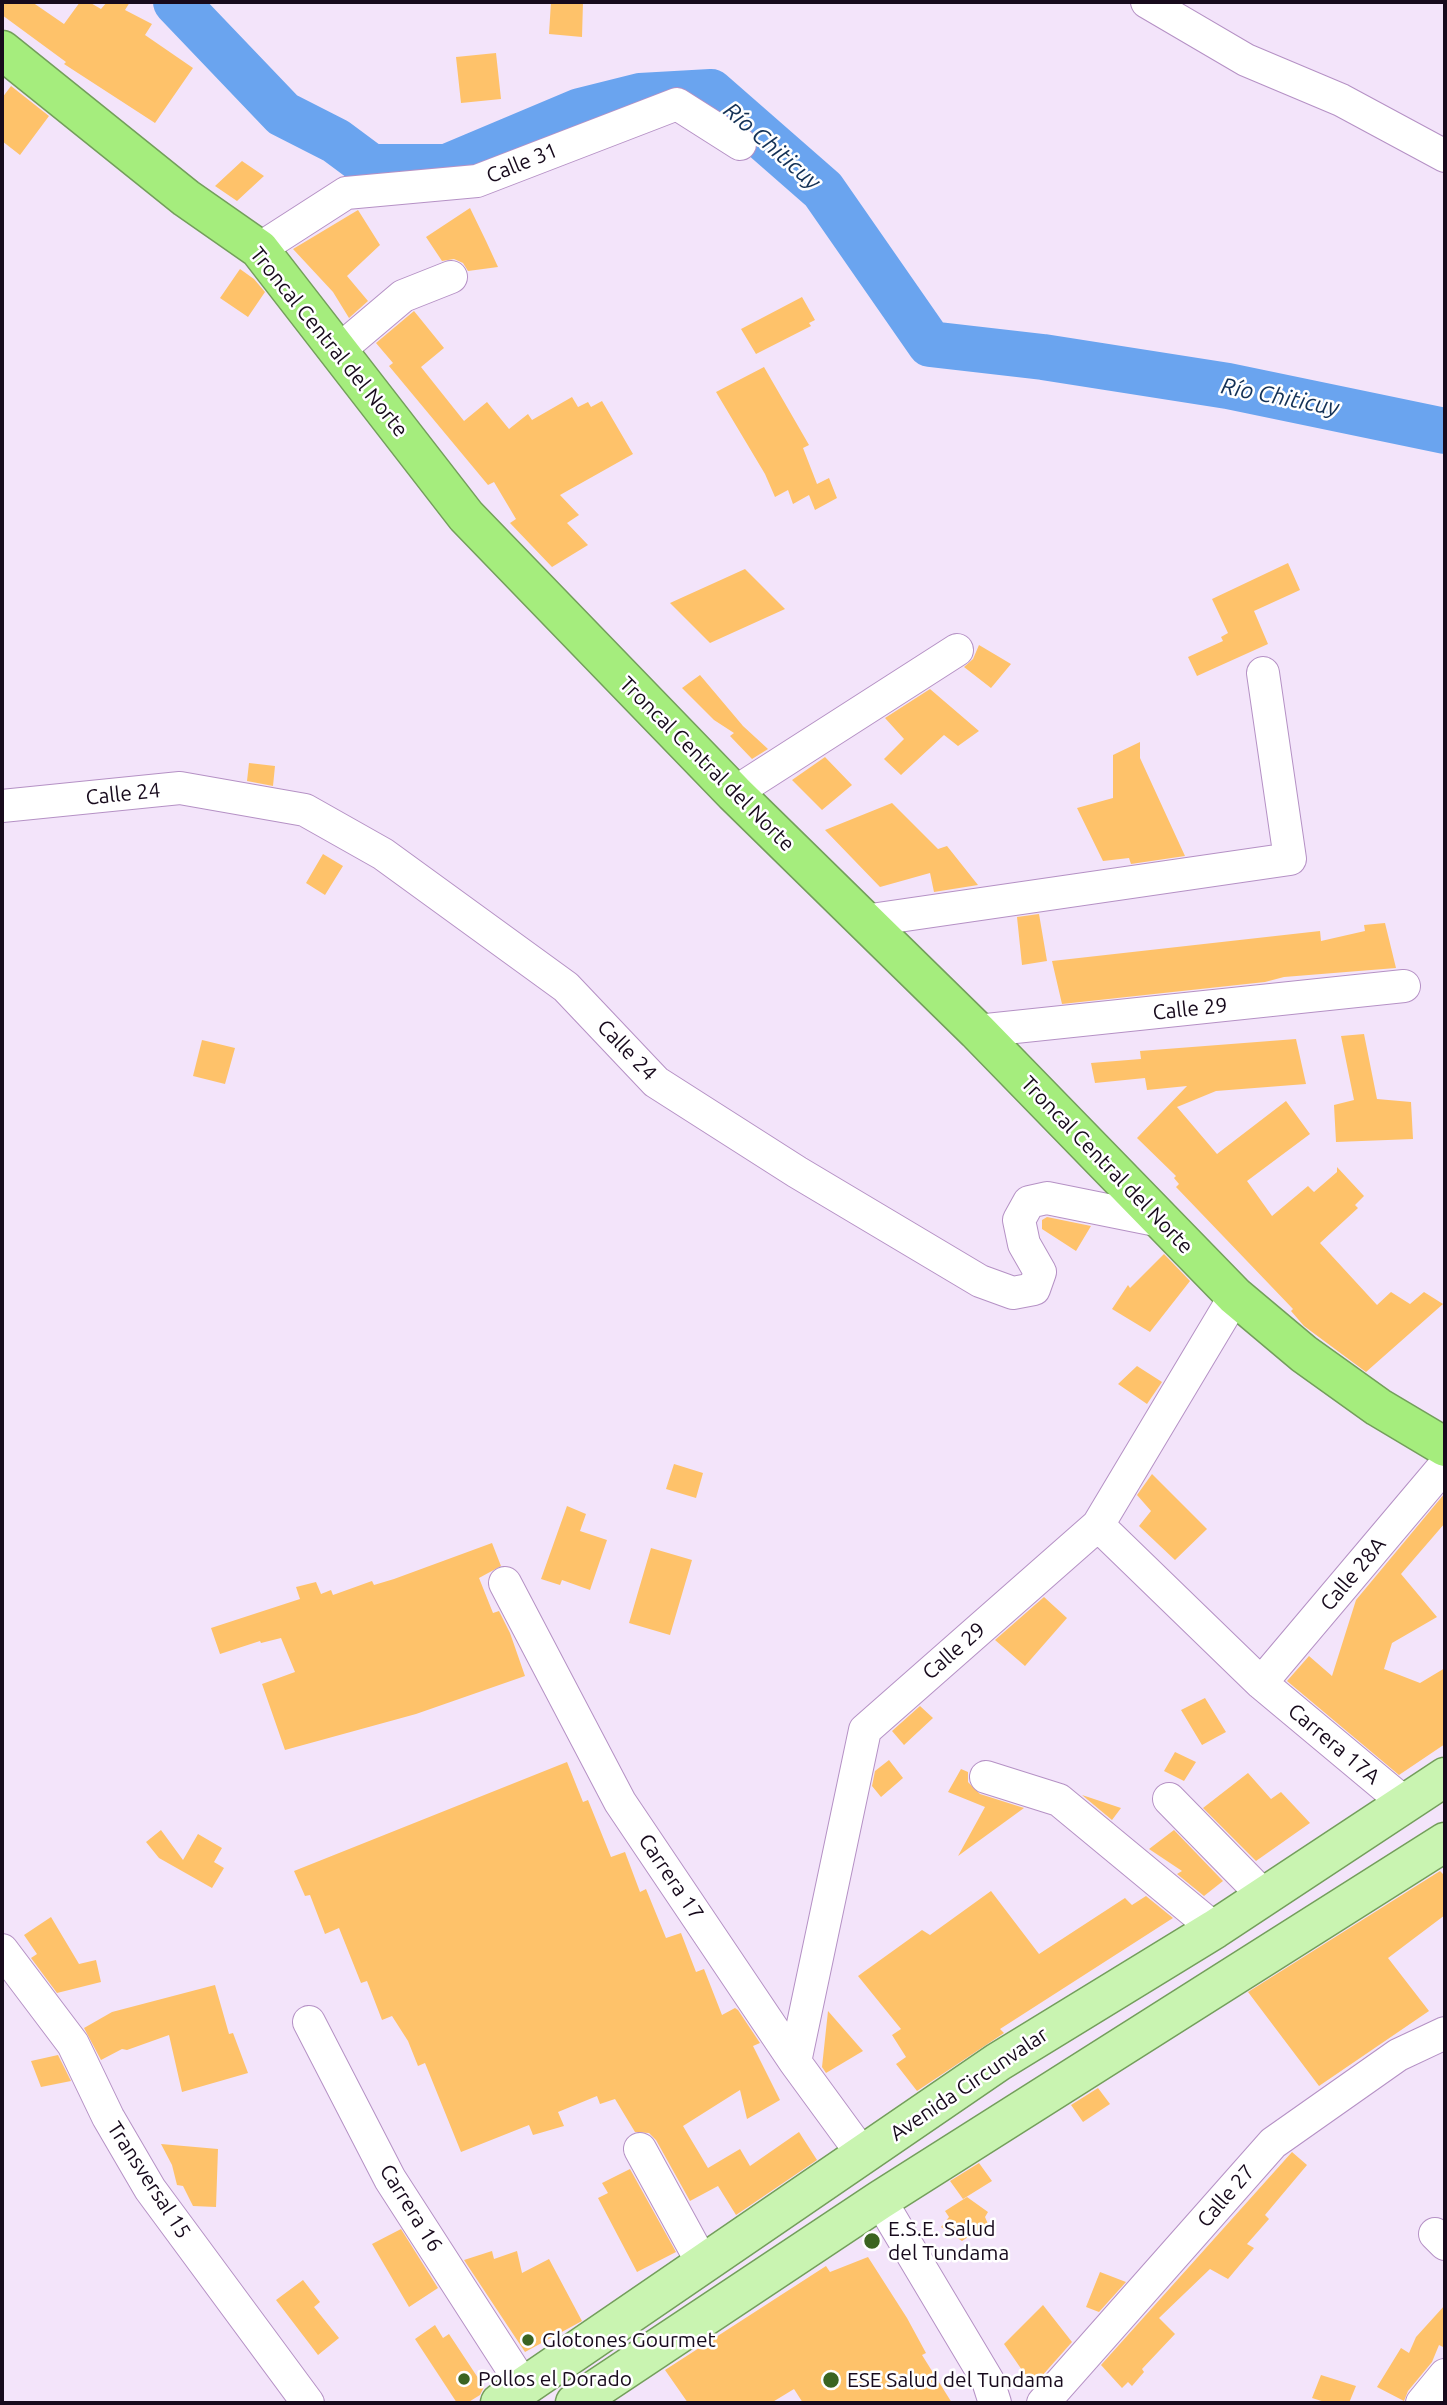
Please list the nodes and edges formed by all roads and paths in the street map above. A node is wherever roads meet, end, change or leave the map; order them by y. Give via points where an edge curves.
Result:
1 (1147, 2) edge
2 (2, 50) edge
3 (740, 144) dead end
4 (1445, 156) edge
5 (259, 249) junction
6 (451, 277) dead end
7 (338, 351) junction
8 (957, 650) dead end
9 (1263, 673) dead end
10 (734, 793) junction
11 (2, 806) edge
12 (864, 921) junction
13 (1404, 986) dead end
14 (977, 1031) junction
15 (1161, 1221) junction
16 (1235, 1296) junction
17 (1445, 1447) edge
18 (1445, 1465) edge
19 (1098, 1525) junction
20 (505, 1583) dead end
21 (1261, 1683) junction
22 (986, 1777) dead end
23 (1445, 1777) edge
24 (1169, 1799) dead end
25 (1406, 1804) junction
26 (1445, 1842) edge
27 (1265, 1897) junction
28 (1216, 1929) junction
29 (2, 1950) edge
30 (309, 2022) dead end
31 (1445, 2032) edge
32 (795, 2062) junction
33 (998, 2062) junction
34 (1028, 2108) junction
35 (640, 2149) dead end
36 (863, 2155) junction
37 (880, 2200) junction
38 (703, 2264) junction
39 (1445, 2375) edge
40 (512, 2395) edge
41 (308, 2403) edge
42 (575, 2403) edge
43 (995, 2403) edge
44 (1043, 2403) edge
45 (1422, 2403) edge

1 - 4 street via 1246,60 1341,100
2 - 5 highway, Troncal Central del Norte via 186,198
3 - 5 street, Calle 31 via 677,104 477,181 346,193
5 - 7 highway, Troncal Central del Norte
6 - 7 street via 403,296
7 - 10 highway, Troncal Central del Norte via 467,516
8 - 10 street
9 - 12 street via 1290,859
10 - 12 highway, Troncal Central del Norte
11 - 15 street, Calle 24 via 180,788 305,810 383,854 566,987 656,1082 980,1281 1013,1293 1034,1289 1040,1272 1024,1244 1018,1220 1029,1202 1047,1198
12 - 14 highway, Troncal Central del Norte
13 - 14 street, Calle 29
14 - 15 highway, Troncal Central del Norte
15 - 16 highway, Troncal Central del Norte
16 - 17 highway, Troncal Central del Norte via 1304,1354
16 - 19 street, Calle 29
18 - 21 street, Calle 28A
19 - 21 street, Carrera 17A
19 - 32 street, Calle 29 via 865,1730
20 - 32 street, Carrera 17 via 620,1802
21 - 25 street, Carrera 17A
22 - 28 street via 1059,1800
23 - 25 main road, Avenida Circunvalar
24 - 27 street
25 - 27 main road, Avenida Circunvalar
26 - 34 main road
27 - 28 main road, Avenida Circunvalar
28 - 33 main road, Avenida Circunvalar
29 - 41 street, Transversal 15 via 73,2044 150,2189
30 - 40 street, Carrera 16 via 390,2179
31 - 44 street, Calle 27 via 1398,2054 1273,2143
32 - 36 street, Carrera 17
33 - 34 main road
33 - 36 main road, Avenida Circunvalar
34 - 37 main road
35 - 38 street
36 - 38 main road, Avenida Circunvalar
37 - 42 main road
37 - 43 street via 988,2381
38 - 40 main road, Avenida Circunvalar
39 - 45 street

